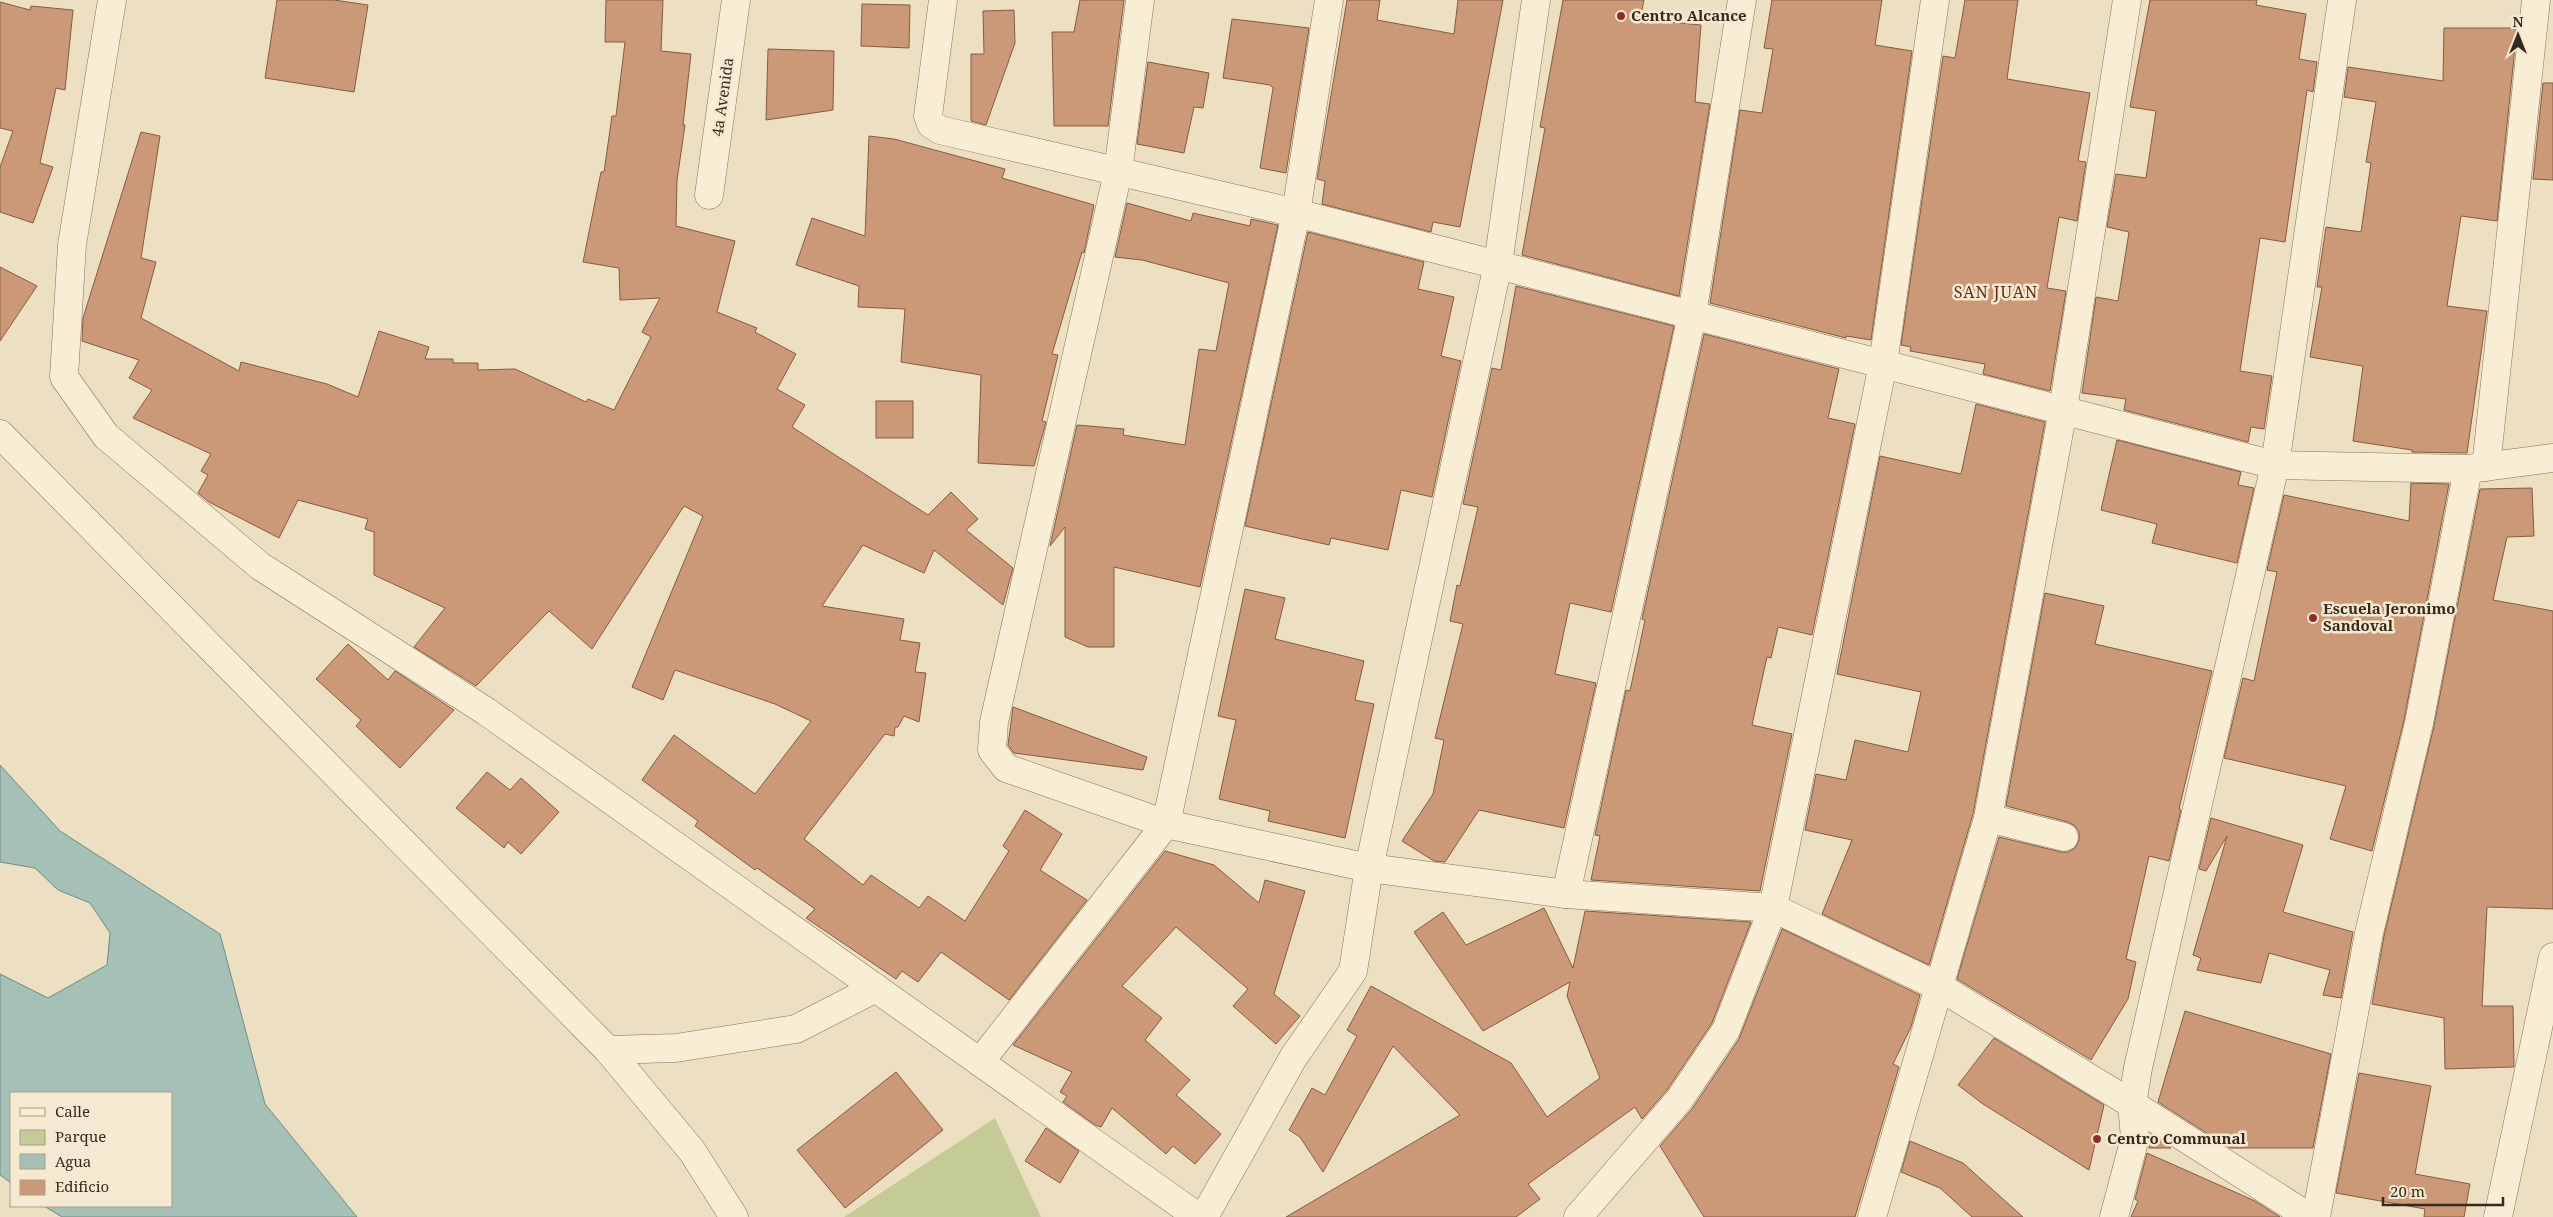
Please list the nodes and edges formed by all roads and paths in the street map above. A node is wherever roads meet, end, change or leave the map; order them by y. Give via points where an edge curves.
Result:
1 (112, 0) edge
2 (736, 0) edge
3 (943, 0) edge
4 (1140, 0) edge
5 (1329, 0) edge
6 (1536, 0) edge
7 (1742, 0) edge
8 (1934, 0) edge
9 (2127, 0) edge
10 (2342, 0) edge
11 (2536, 0) edge
12 (1118, 172) junction
13 (710, 194) dead end
14 (1296, 212) junction
15 (1498, 264) junction
16 (1692, 315) junction
17 (1883, 364) junction
18 (2063, 410) junction
19 (0, 434) edge
20 (2553, 458) edge
21 (2275, 465) junction
22 (2477, 468) junction
23 (1988, 818) junction
24 (1166, 824) junction
25 (2064, 837) dead end
26 (1369, 868) junction
27 (1566, 894) junction
28 (1773, 908) junction
29 (2553, 956) edge
30 (1938, 986) junction
31 (876, 988) junction
32 (608, 1050) junction
33 (980, 1062) junction
34 (2132, 1104) junction
35 (734, 1217) edge
36 (1198, 1217) edge
37 (1204, 1217) edge
38 (1578, 1217) edge
39 (1872, 1217) edge
40 (2114, 1217) edge
41 (2309, 1217) edge
42 (2316, 1217) edge
43 (2498, 1217) edge

1 - 31 street via 72,245 64,377 106,436 260,566 487,712
2 - 13 street, 4a Avenida
3 - 12 street via 928,116 931,124 940,130
4 - 12 street
5 - 14 street
6 - 15 street
7 - 16 street
8 - 17 street
9 - 18 street
10 - 21 street
11 - 22 street
12 - 14 street
12 - 24 street via 994,722 992,750 1006,768
14 - 15 street
14 - 24 street
15 - 16 street
15 - 26 street
16 - 17 street
16 - 27 street
17 - 18 street
17 - 28 street
18 - 21 street
18 - 23 street
19 - 32 street
20 - 22 street
21 - 22 street
21 - 34 street
22 - 42 street via 2369,933
23 - 25 street
23 - 30 street
24 - 26 street
24 - 33 street
26 - 27 street
26 - 37 street via 1353,971 1293,1058
27 - 28 street
28 - 30 street
28 - 38 street via 1726,1030 1679,1100
29 - 43 street
30 - 34 street
30 - 39 street
31 - 32 street via 796,1029 676,1048
31 - 33 street
32 - 35 street via 692,1151
33 - 36 street
34 - 40 street via 2135,1138
34 - 41 street

